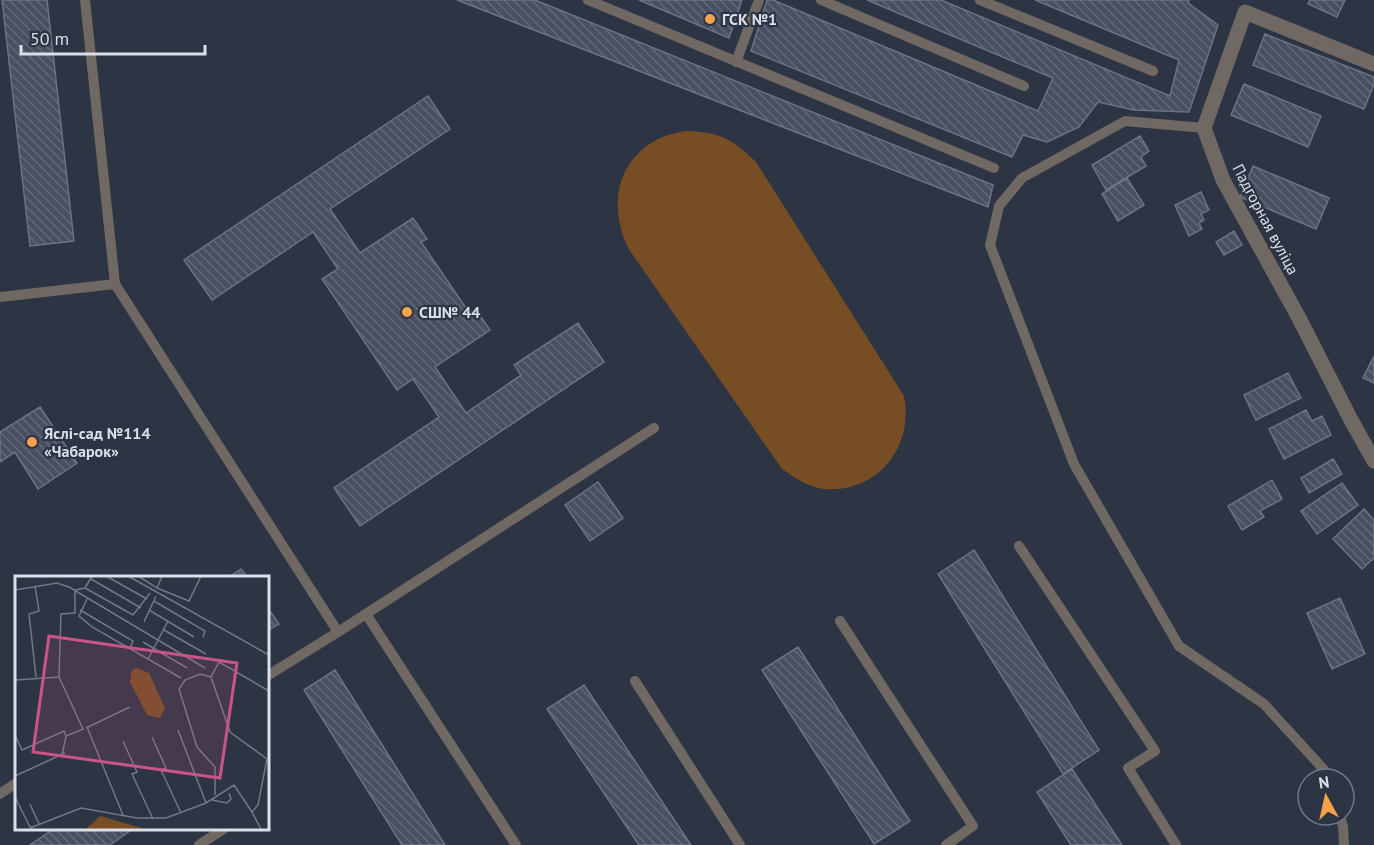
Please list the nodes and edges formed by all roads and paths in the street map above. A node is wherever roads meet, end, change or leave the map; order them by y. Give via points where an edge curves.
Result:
1 (85, 0) edge
2 (590, 0) edge
3 (759, 0) edge
4 (821, 0) edge
5 (981, 0) edge
6 (736, 62) junction
7 (1374, 64) edge
8 (1153, 71) dead end
9 (1024, 86) dead end
10 (1204, 128) junction
11 (994, 168) dead end
12 (115, 284) junction
13 (0, 297) edge
14 (654, 428) dead end
15 (1374, 461) edge
16 (1019, 546) dead end
17 (366, 614) junction
18 (840, 621) dead end
19 (338, 632) junction
20 (268, 675) edge
21 (634, 681) dead end
22 (1322, 767) edge
23 (15, 784) edge
24 (0, 794) edge
25 (1343, 827) edge
26 (213, 832) edge
27 (199, 845) edge
28 (516, 845) edge
29 (740, 845) edge
30 (946, 845) edge
31 (1176, 845) edge
32 (1344, 845) edge

1 - 12 lane
2 - 6 lane
3 - 6 lane
4 - 9 lane
5 - 8 lane
6 - 11 lane
7 - 10 street via 1245,12
10 - 15 street, Падгорная вуліца via 1222,180
10 - 22 lane via 1125,121 1022,178 999,206 990,245 1074,464 1179,646 1264,704
12 - 13 lane
12 - 19 lane
14 - 17 lane
16 - 31 lane via 1155,751 1128,768
17 - 19 lane
17 - 28 lane
18 - 30 lane via 973,826
19 - 20 lane
21 - 29 lane
23 - 24 lane
25 - 32 lane
26 - 27 lane

